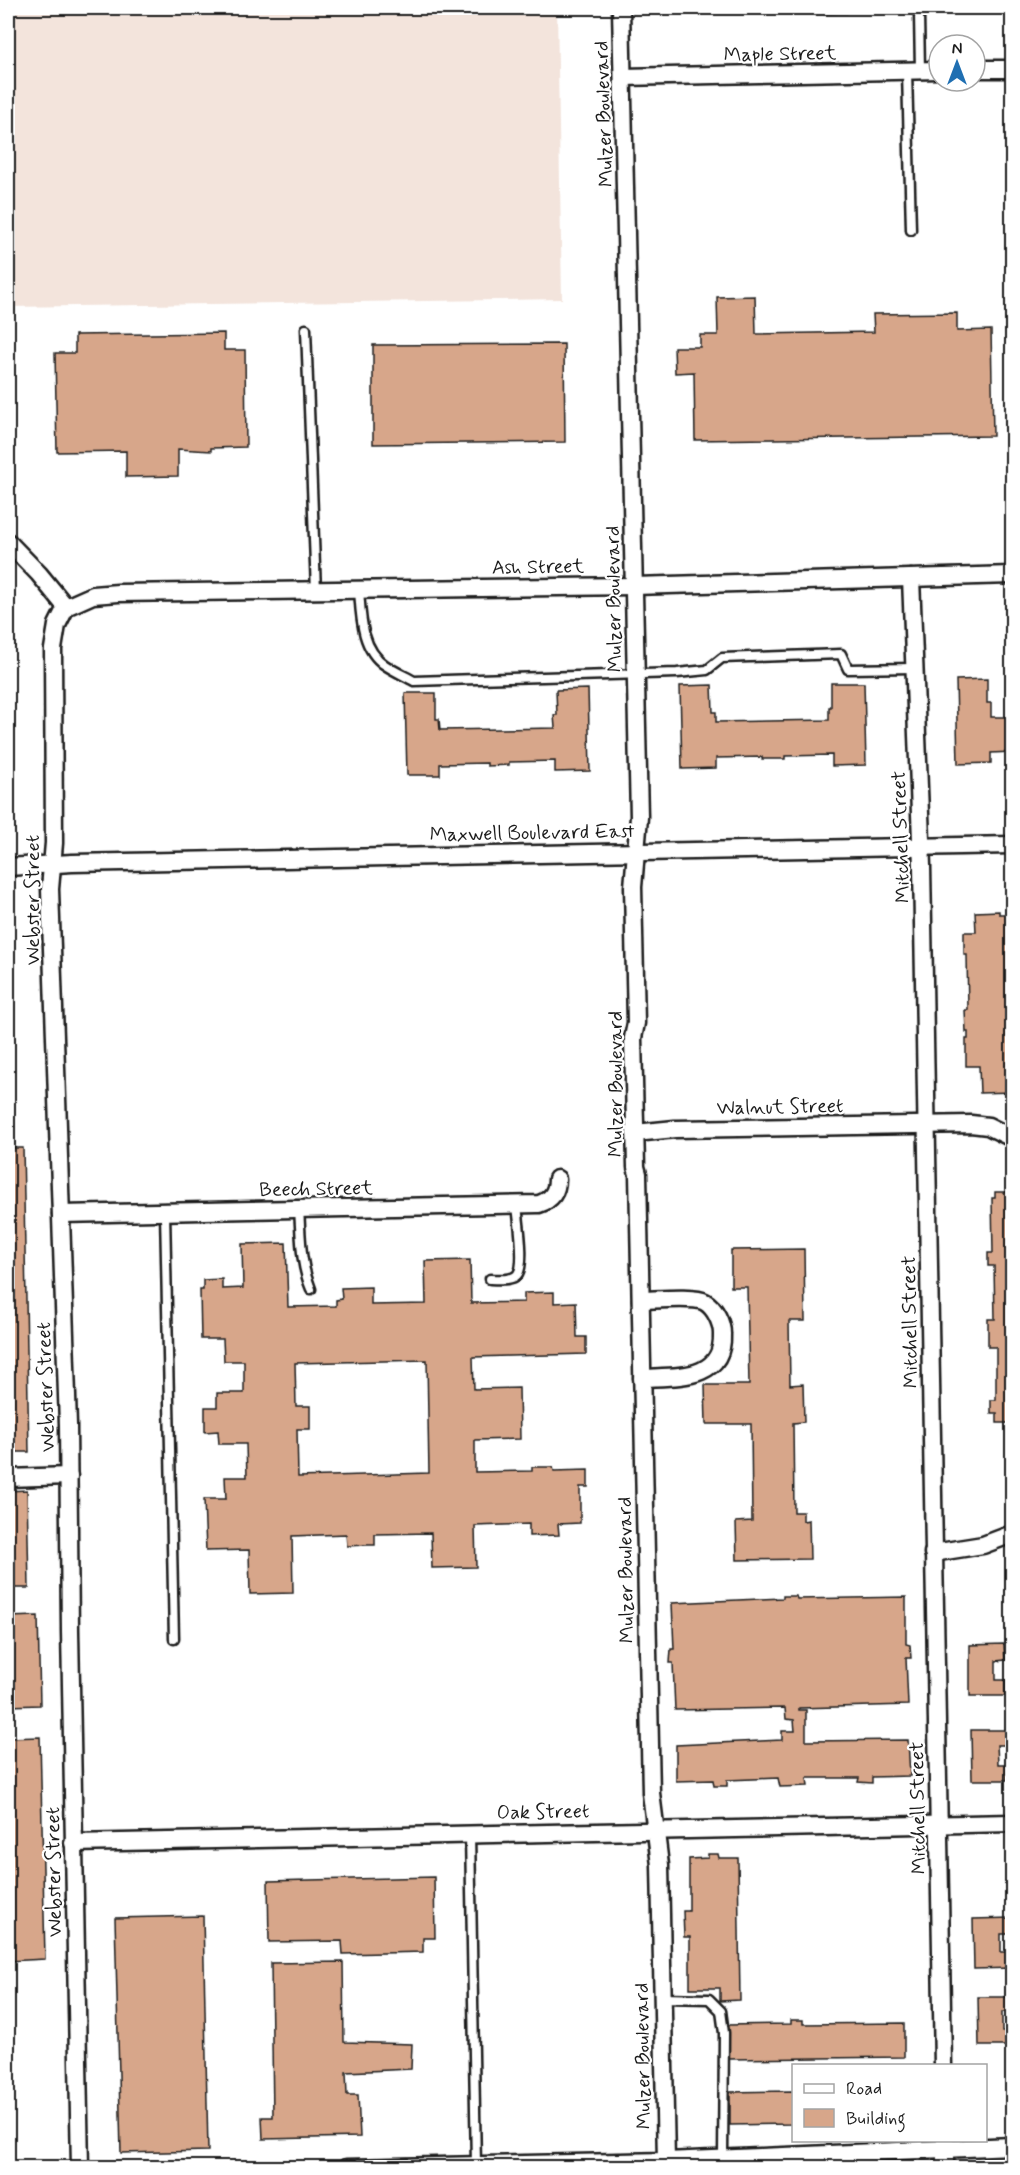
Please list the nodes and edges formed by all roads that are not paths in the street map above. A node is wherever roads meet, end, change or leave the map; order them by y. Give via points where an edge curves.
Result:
1 (621, 8) edge
2 (919, 14) dead end
3 (987, 69) edge
4 (1012, 69) edge
5 (927, 70) edge
6 (913, 71) junction
7 (622, 77) junction
8 (911, 230) dead end
9 (306, 329) dead end
10 (8, 542) edge
11 (1012, 575) edge
12 (911, 578) junction
13 (634, 586) junction
14 (359, 590) junction
15 (316, 591) junction
16 (66, 607) junction
17 (914, 668) junction
18 (634, 674) junction
19 (1012, 845) edge
20 (921, 847) junction
21 (636, 851) junction
22 (53, 865) junction
23 (8, 867) edge
24 (927, 1124) junction
25 (635, 1133) junction
26 (1012, 1138) edge
27 (557, 1179) dead end
28 (517, 1204) junction
29 (299, 1209) junction
30 (165, 1212) junction
31 (61, 1214) junction
32 (490, 1279) dead end
33 (311, 1289) dead end
34 (641, 1300) junction
35 (642, 1378) junction
36 (69, 1476) junction
37 (8, 1478) edge
38 (1012, 1534) edge
39 (933, 1553) junction
40 (174, 1639) dead end
41 (1012, 1823) edge
42 (939, 1825) junction
43 (655, 1830) junction
44 (470, 1834) junction
45 (74, 1843) junction
46 (662, 1998) junction
47 (943, 2064) edge
48 (945, 2144) edge
49 (1012, 2146) edge
50 (723, 2158) junction
51 (666, 2161) junction
52 (476, 2165) junction
53 (538, 2165) edge
54 (80, 2168) edge
55 (346, 2168) edge
56 (945, 2168) edge

1 - 7 street, Mulzer Boulevard
2 - 6 lane
3 - 4 street
5 - 6 street, Maple Street
6 - 7 street, Maple Street
6 - 8 lane
7 - 13 street, Mulzer Boulevard
9 - 15 lane
10 - 16 street
11 - 12 street, Ash Street
12 - 13 street, Ash Street
12 - 17 street, Mitchell Street
13 - 14 street, Ash Street
13 - 18 street, Mulzer Boulevard
14 - 15 street, Ash Street
14 - 18 lane via 363,628 370,648 383,664 414,681
15 - 16 street, Ash Street via 118,593 93,596
16 - 22 street, Webster Street via 57,625 53,649
17 - 18 lane via 848,669 841,654 723,658 707,670
17 - 20 street, Mitchell Street
18 - 21 street, Mulzer Boulevard via 639,818
19 - 20 street, Maxwell Boulevard East
20 - 21 street, Maxwell Boulevard East
20 - 24 street, Mitchell Street
21 - 22 street, Maxwell Boulevard East
21 - 25 street, Mulzer Boulevard
22 - 23 street, Maxwell Boulevard East
22 - 31 street, Webster Street via 50,890
24 - 25 street, Walnut Street
24 - 26 street, Walnut Street via 979,1125
24 - 39 street, Mitchell Street
25 - 34 street, Mulzer Boulevard
27 - 28 street, Beech Street via 554,1193 547,1201
28 - 29 street, Beech Street
28 - 32 lane via 520,1270 510,1278
29 - 30 street, Beech Street
29 - 33 lane via 302,1258
30 - 31 street, Beech Street
30 - 40 lane
31 - 36 street, Webster Street
34 - 35 street, Mulzer Boulevard
34 - 35 street via 704,1302 717,1316 722,1332 722,1350 702,1372
35 - 43 street, Mulzer Boulevard
36 - 37 street
36 - 45 street, Webster Street
38 - 39 street via 983,1545
39 - 42 street, Mitchell Street
41 - 42 street, Oak Street
42 - 43 street, Oak Street
42 - 47 street, Mitchell Street
43 - 44 street, Oak Street
43 - 46 street, Mulzer Boulevard via 660,1865
44 - 45 street, Oak Street
44 - 52 lane
45 - 54 street, Webster Street
46 - 50 lane via 709,1999 721,2011
46 - 51 street, Mulzer Boulevard
48 - 49 street
48 - 50 street
48 - 56 street
50 - 51 street
51 - 53 street
52 - 53 street
52 - 55 street

